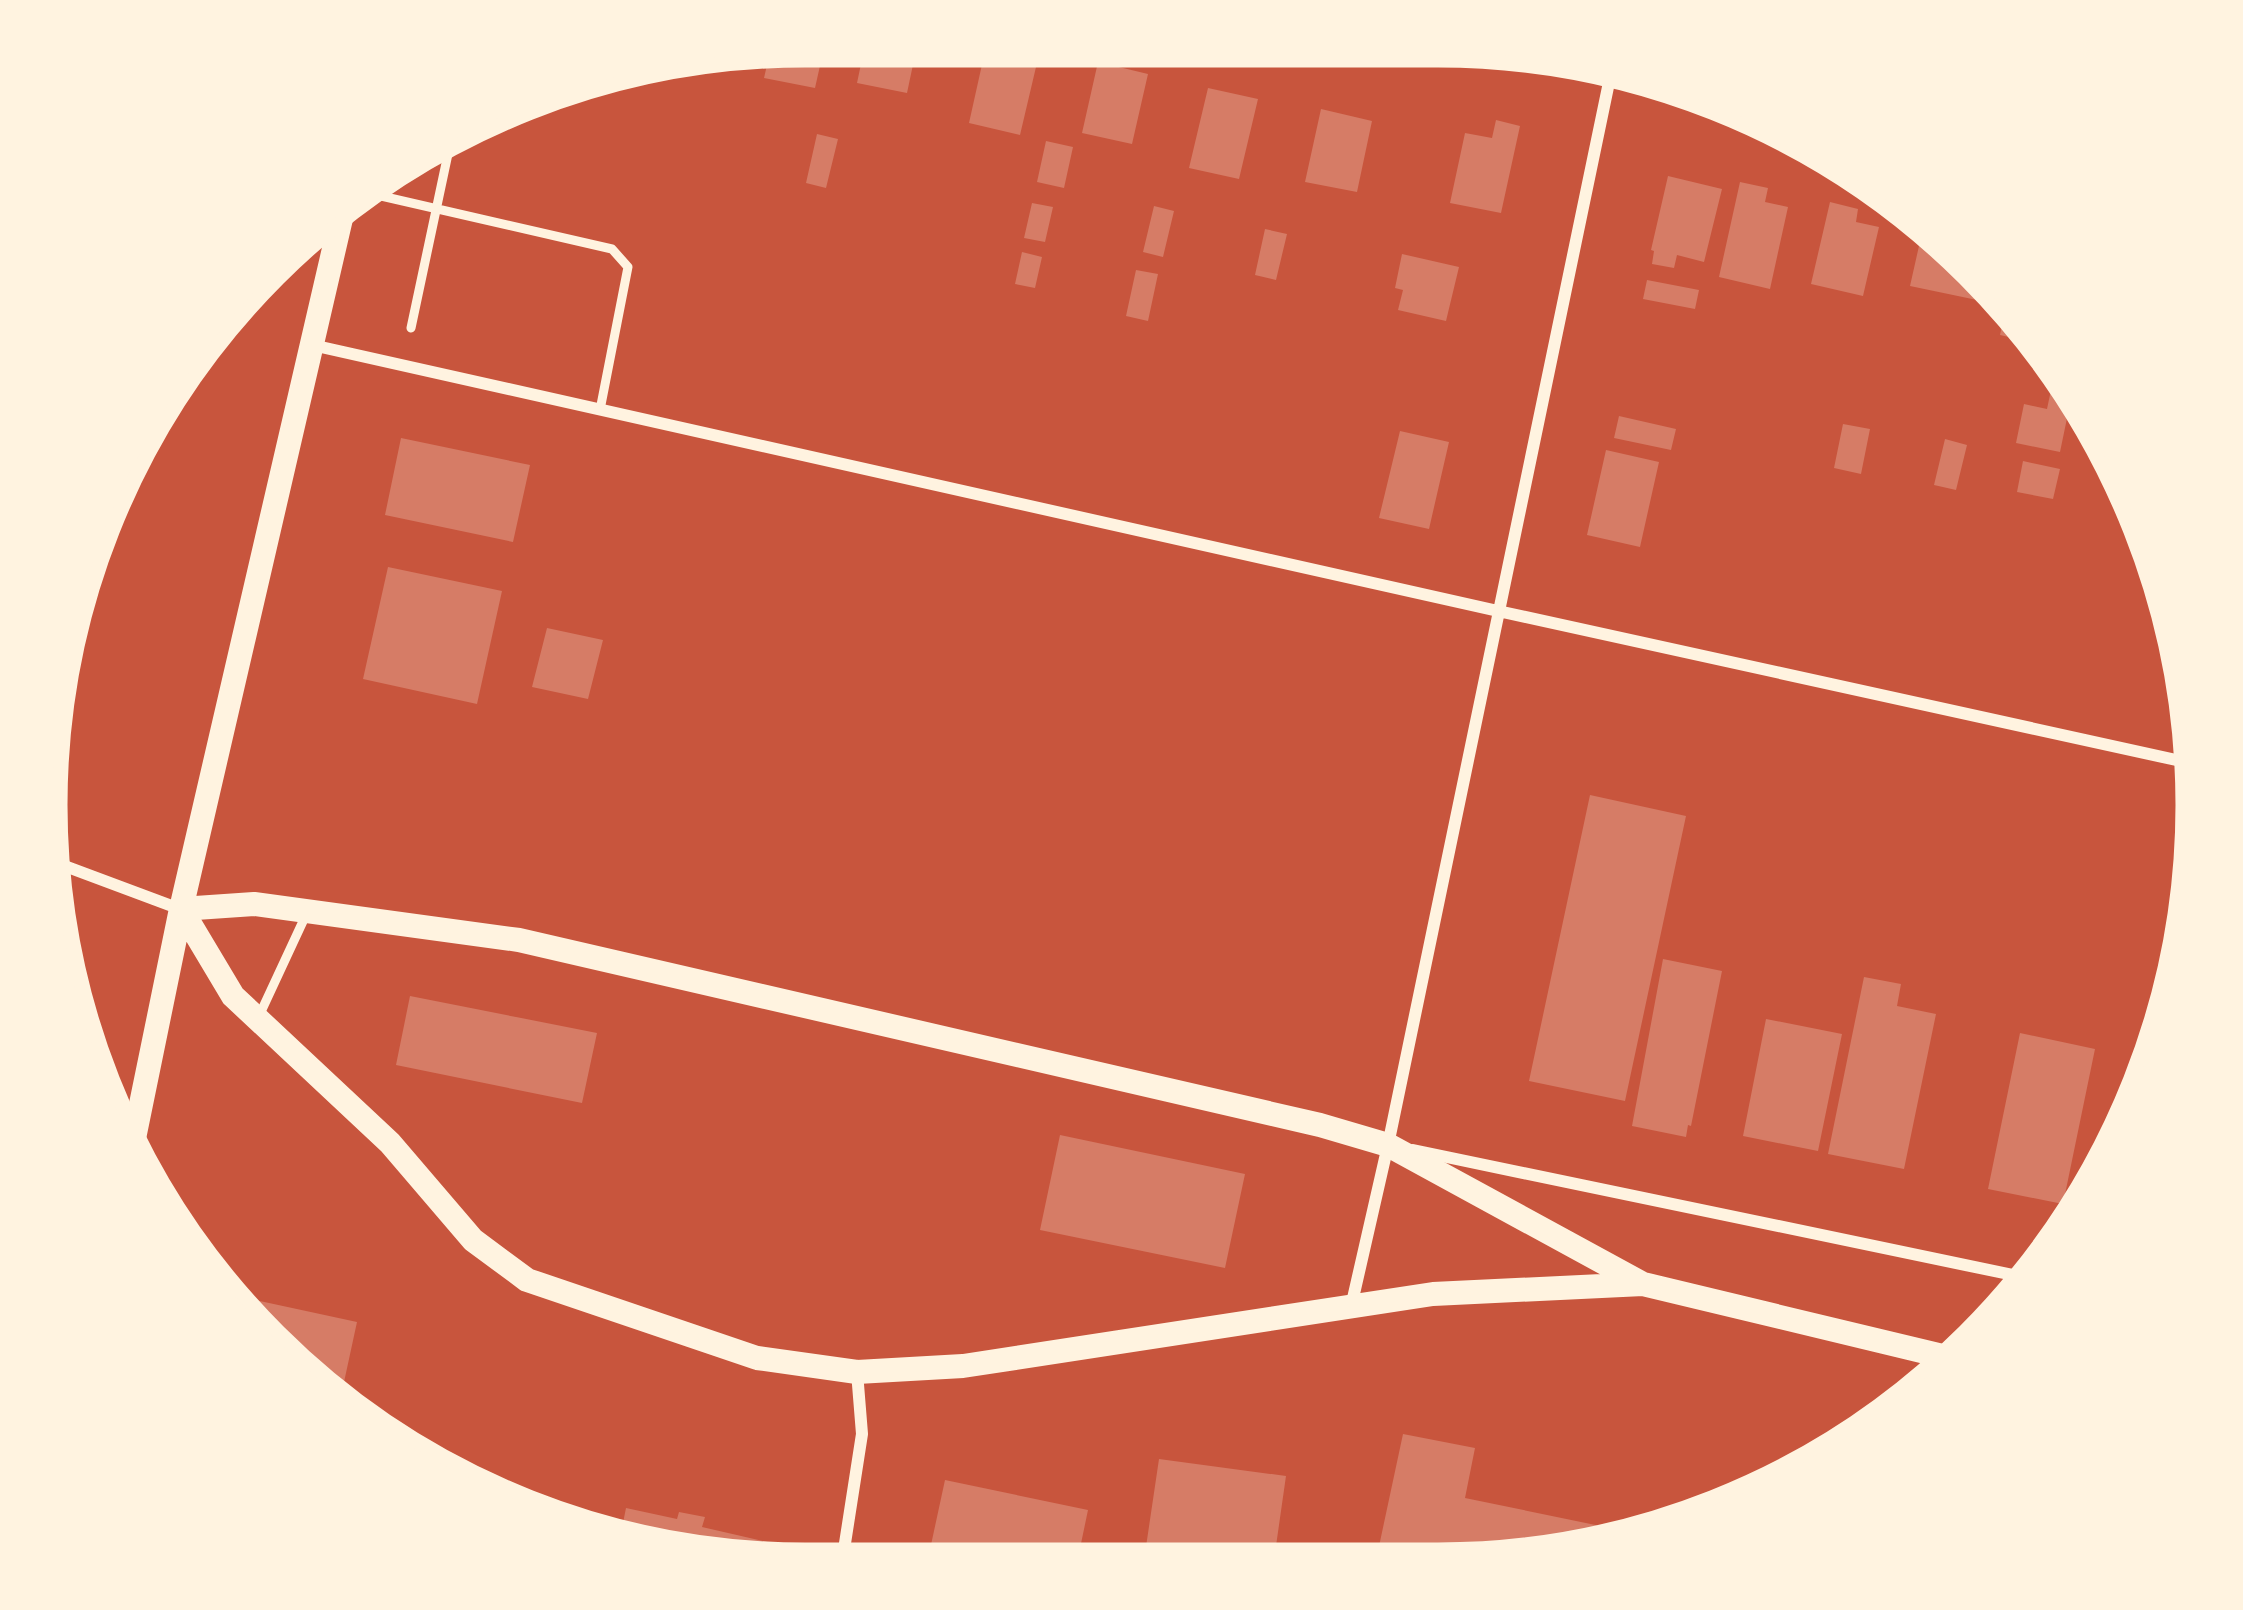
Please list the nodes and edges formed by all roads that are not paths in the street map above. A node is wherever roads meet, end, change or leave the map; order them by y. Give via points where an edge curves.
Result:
1 (1606, 79) edge
2 (449, 151) edge
3 (378, 195) edge
4 (436, 209) junction
5 (340, 223) edge
6 (411, 328) dead end
7 (311, 344) junction
8 (600, 410) junction
9 (1498, 611) junction
10 (2181, 761) edge
11 (63, 865) edge
12 (181, 909) junction
13 (308, 912) junction
14 (258, 1018) junction
15 (135, 1131) edge
16 (1388, 1145) junction
17 (2015, 1275) edge
18 (1643, 1284) junction
19 (1352, 1307) junction
20 (1940, 1355) edge
21 (857, 1372) junction
22 (844, 1550) edge

1 - 9 street
2 - 4 lane
3 - 4 lane
4 - 6 lane
4 - 8 lane via 612,249 628,267
5 - 7 main road
7 - 8 street
7 - 12 main road
8 - 9 street
9 - 10 street
9 - 16 street
11 - 12 street
12 - 13 main road via 254,904
12 - 14 main road via 233,996
12 - 15 main road
13 - 14 lane
13 - 16 main road via 519,940
14 - 21 main road via 390,1143 473,1240 527,1280 758,1358
16 - 17 street
16 - 18 main road
16 - 19 street
18 - 19 main road via 1432,1294
18 - 20 main road
19 - 21 main road via 963,1366
21 - 22 street via 862,1434

